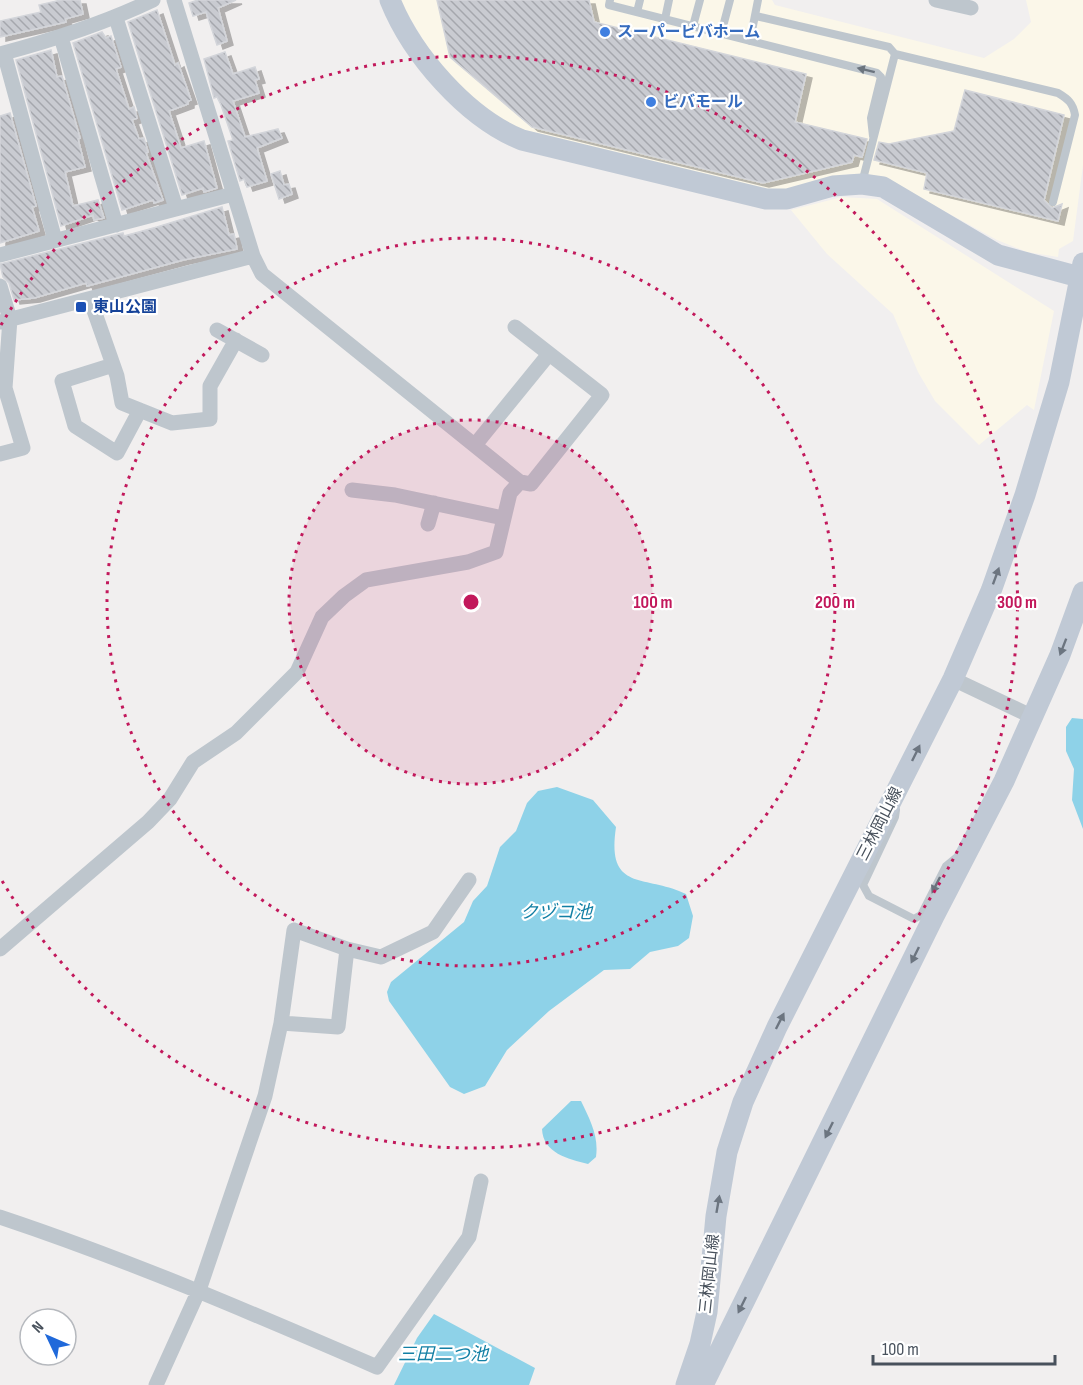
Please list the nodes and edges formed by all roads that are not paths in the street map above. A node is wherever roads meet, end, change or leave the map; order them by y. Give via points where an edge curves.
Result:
1 (153, 0) edge
2 (174, 0) edge
3 (390, 0) edge
4 (640, 0) edge
5 (669, 0) edge
6 (699, 0) edge
7 (730, 0) edge
8 (758, 0) edge
9 (936, 0) edge
10 (609, 2) edge
11 (971, 8) dead end
12 (637, 12) junction
13 (756, 16) junction
14 (116, 18) junction
15 (665, 19) junction
16 (693, 26) junction
17 (722, 34) junction
18 (61, 37) junction
19 (750, 41) junction
20 (2, 53) edge
21 (895, 54) junction
22 (873, 138) junction
23 (861, 184) junction
24 (233, 194) junction
25 (1053, 202) dead end
26 (176, 208) junction
27 (116, 225) junction
28 (56, 240) junction
29 (0, 255) edge
30 (253, 256) junction
31 (1082, 272) edge
32 (0, 286) edge
33 (90, 299) junction
34 (5, 321) edge
35 (515, 327) dead end
36 (218, 330) dead end
37 (236, 340) junction
38 (549, 354) junction
39 (262, 355) dead end
40 (113, 365) junction
41 (2, 388) edge
42 (140, 410) junction
43 (475, 445) junction
44 (0, 454) edge
45 (520, 482) junction
46 (352, 490) dead end
47 (434, 503) junction
48 (503, 518) junction
49 (428, 524) dead end
50 (1083, 592) edge
51 (953, 679) junction
52 (1033, 717) junction
53 (898, 790) junction
54 (974, 842) junction
55 (469, 880) dead end
56 (0, 949) edge
57 (347, 949) junction
58 (281, 1023) junction
59 (481, 1181) dead end
60 (0, 1217) edge
61 (199, 1290) junction
62 (156, 1385) edge
63 (686, 1385) edge
64 (703, 1385) edge

1 - 14 street
2 - 24 street
3 - 23 main road via 425,61 483,120 522,140 766,199 787,200 833,186
4 - 12 lane
5 - 15 lane
6 - 16 lane
7 - 17 lane
8 - 13 lane
9 - 11 street
10 - 12 lane
12 - 15 lane
13 - 19 lane
13 - 21 lane via 889,47
14 - 18 street
14 - 26 street
15 - 16 lane
16 - 17 lane
17 - 19 lane
18 - 20 street
18 - 27 street
22 -> 19 lane via 871,118 881,77 877,72
20 - 28 street
21 - 22 lane
21 - 25 lane via 1067,98 1075,115
22 - 23 lane
23 - 31 main road via 883,188 998,255
24 - 26 street
24 - 30 street
26 - 27 street
27 - 28 street
28 - 29 street
30 - 33 street
30 - 43 street via 261,274 274,286
51 -> 31 main road, 三林岡山線 via 991,591 1025,495 1059,382
32 - 34 street
33 - 34 street
33 - 40 street
34 - 41 street
35 - 38 street
36 - 37 street
37 - 39 street
37 - 42 street via 205,379 210,419 172,423
38 - 43 street
38 - 45 street via 602,395 531,484
40 - 42 street via 122,403
40 - 42 street via 62,381 75,426 117,453
41 - 44 street via 23,448
43 - 45 street
45 - 48 street via 510,494
46 - 47 street via 374,485
47 - 48 street
47 - 49 street
48 - 56 street via 496,552 468,562 366,580 345,596 322,617 297,672 236,733 193,762 170,799 148,822
50 -> 52 main road, 三林岡山線
51 - 52 street
53 -> 51 main road, 三林岡山線
52 - 54 main road, 三林岡山線
54 -> 53 lane via 946,866 921,915 914,918 869,896 863,885 895,817
63 -> 53 main road, 三林岡山線 via 706,1312 727,1152 743,1102
54 -> 64 main road, 三林岡山線
55 - 57 street via 433,932 381,957
57 - 58 street via 339,1027
57 - 58 street via 294,930
58 - 61 street via 265,1096
59 - 61 street via 469,1238 377,1367
60 - 61 street via 94,1248
61 - 62 street

